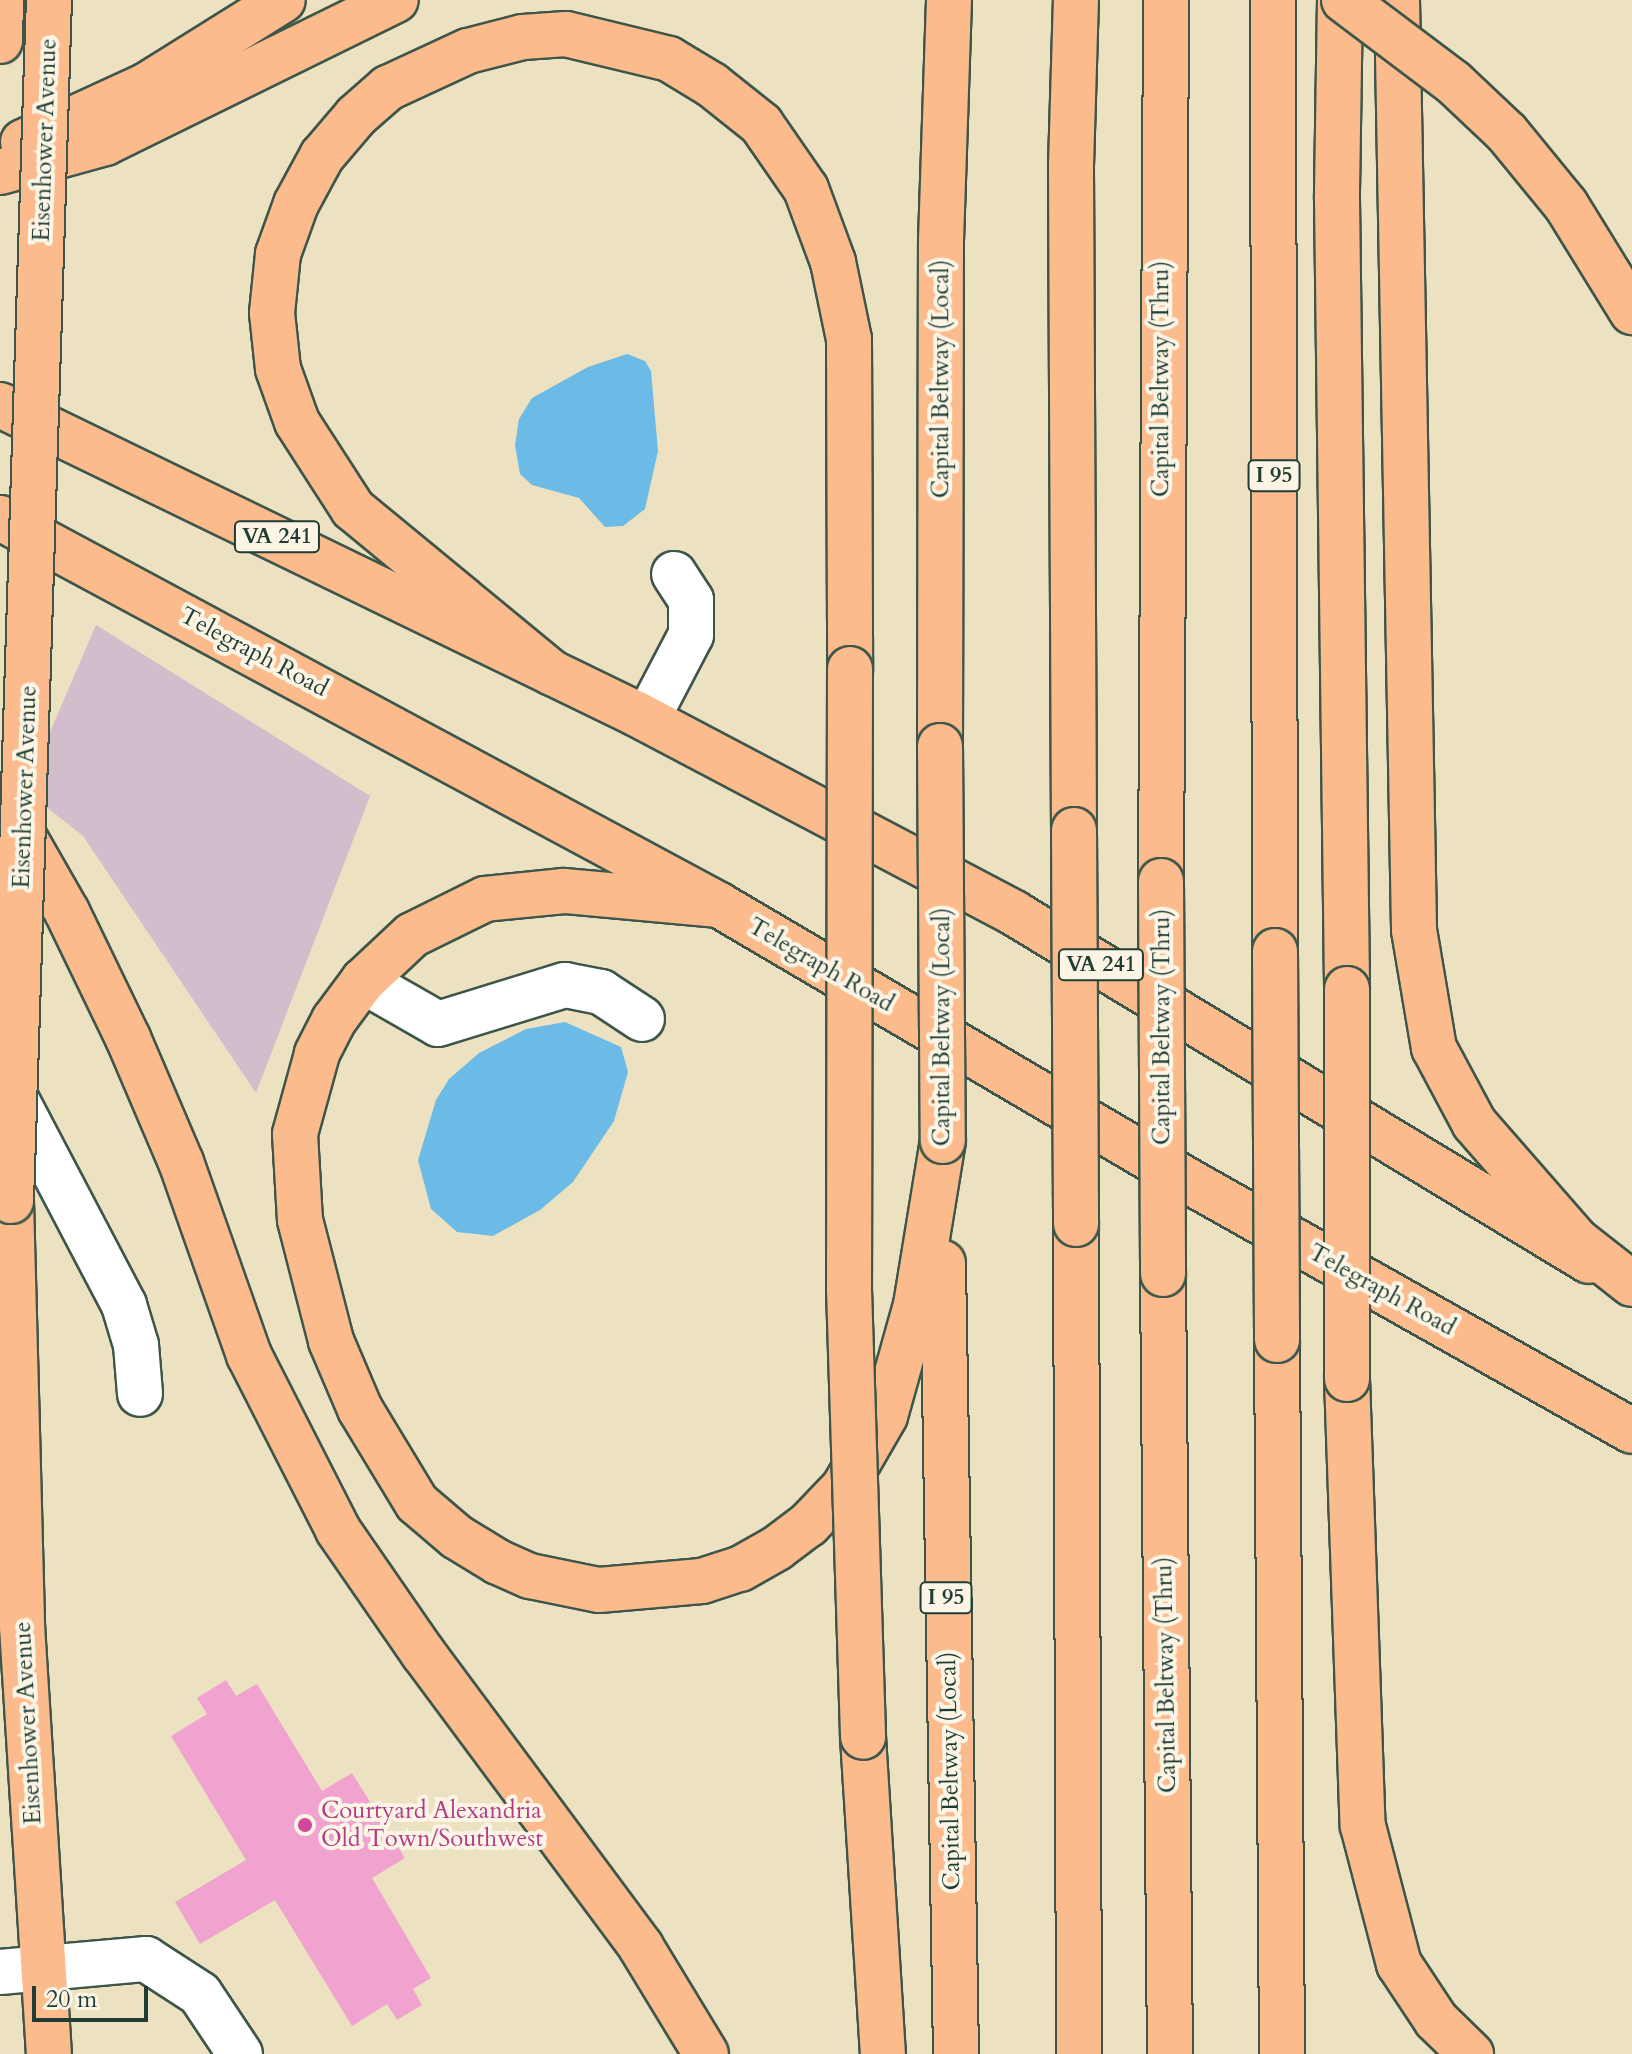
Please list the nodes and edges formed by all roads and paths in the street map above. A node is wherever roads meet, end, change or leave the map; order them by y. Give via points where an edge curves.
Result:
1 (1, 0) edge
2 (49, 0) edge
3 (283, 0) edge
4 (396, 0) edge
5 (949, 0) edge
6 (1076, 0) edge
7 (1166, 0) edge
8 (1273, 0) edge
9 (1342, 0) edge
10 (1397, 0) edge
11 (0, 41) edge
12 (0, 151) edge
13 (0, 172) edge
14 (1632, 312) edge
15 (0, 405) edge
16 (0, 518) edge
17 (674, 574) dead end
18 (552, 673) junction
19 (647, 719) junction
20 (0, 795) edge
21 (719, 905) junction
22 (363, 981) junction
23 (642, 1019) dead end
24 (0, 1069) edge
25 (943, 1141) junction
26 (1632, 1286) edge
27 (140, 1394) dead end
28 (1632, 1431) edge
29 (21, 1970) edge
30 (49, 2054) edge
31 (240, 2054) edge
32 (706, 2054) edge
33 (883, 2054) edge
34 (956, 2054) edge
35 (1079, 2054) edge
36 (1170, 2054) edge
37 (1282, 2054) edge
38 (1471, 2054) edge

1 - 11 main road, Eisenhower Avenue
2 - 29 main road, Eisenhower Avenue, bridge via 11,1201 22,1626
3 - 12 main road via 147,85
4 - 13 main road via 105,143
5 - 25 main road, Capital Beltway (Local) / I 95, bridge via 941,241
6 - 35 main road, bridge via 1071,166
7 - 36 main road, Capital Beltway (Thru), bridge via 1161,881
8 - 37 main road, I 95, bridge
9 - 14 main road, bridge via 1453,82 1507,133 1566,205
9 - 38 main road, bridge via 1337,199 1347,1379 1363,1826 1399,1964 1436,2020
10 - 26 main road via 1414,930 1434,1048 1474,1123 1576,1240
15 - 18 main road, VA 241
16 - 21 main road, Telegraph Road
17 - 19 lane via 691,600 691,635
18 - 19 main road, VA 241
18 - 33 main road, bridge via 353,509 297,422 278,369 272,313 278,254 296,204 322,156 356,116 388,88 468,51 523,37 566,34 669,59 761,124 806,189 833,262 849,339 848,1273 863,1737
19 - 26 main road, VA 241 via 1014,913
20 - 32 main road via 67,912 128,1038 181,1162 249,1355 338,1530 641,1947
21 - 22 main road via 564,891 485,899 412,935
21 - 28 main road, Telegraph Road via 1190,1182
22 - 23 lane via 438,1024 565,985 601,992
22 - 25 main road via 317,1054 295,1134 300,1220 313,1281 360,1409 417,1503 457,1537 530,1576 599,1590 702,1581 740,1569 777,1548 824,1509 871,1447 899,1373 916,1305
24 - 27 lane via 124,1305 136,1345
25 - 34 main road, Capital Beltway (Local) / I 95
29 - 30 main road, Eisenhower Avenue
29 - 31 lane via 146,1959 200,1994

